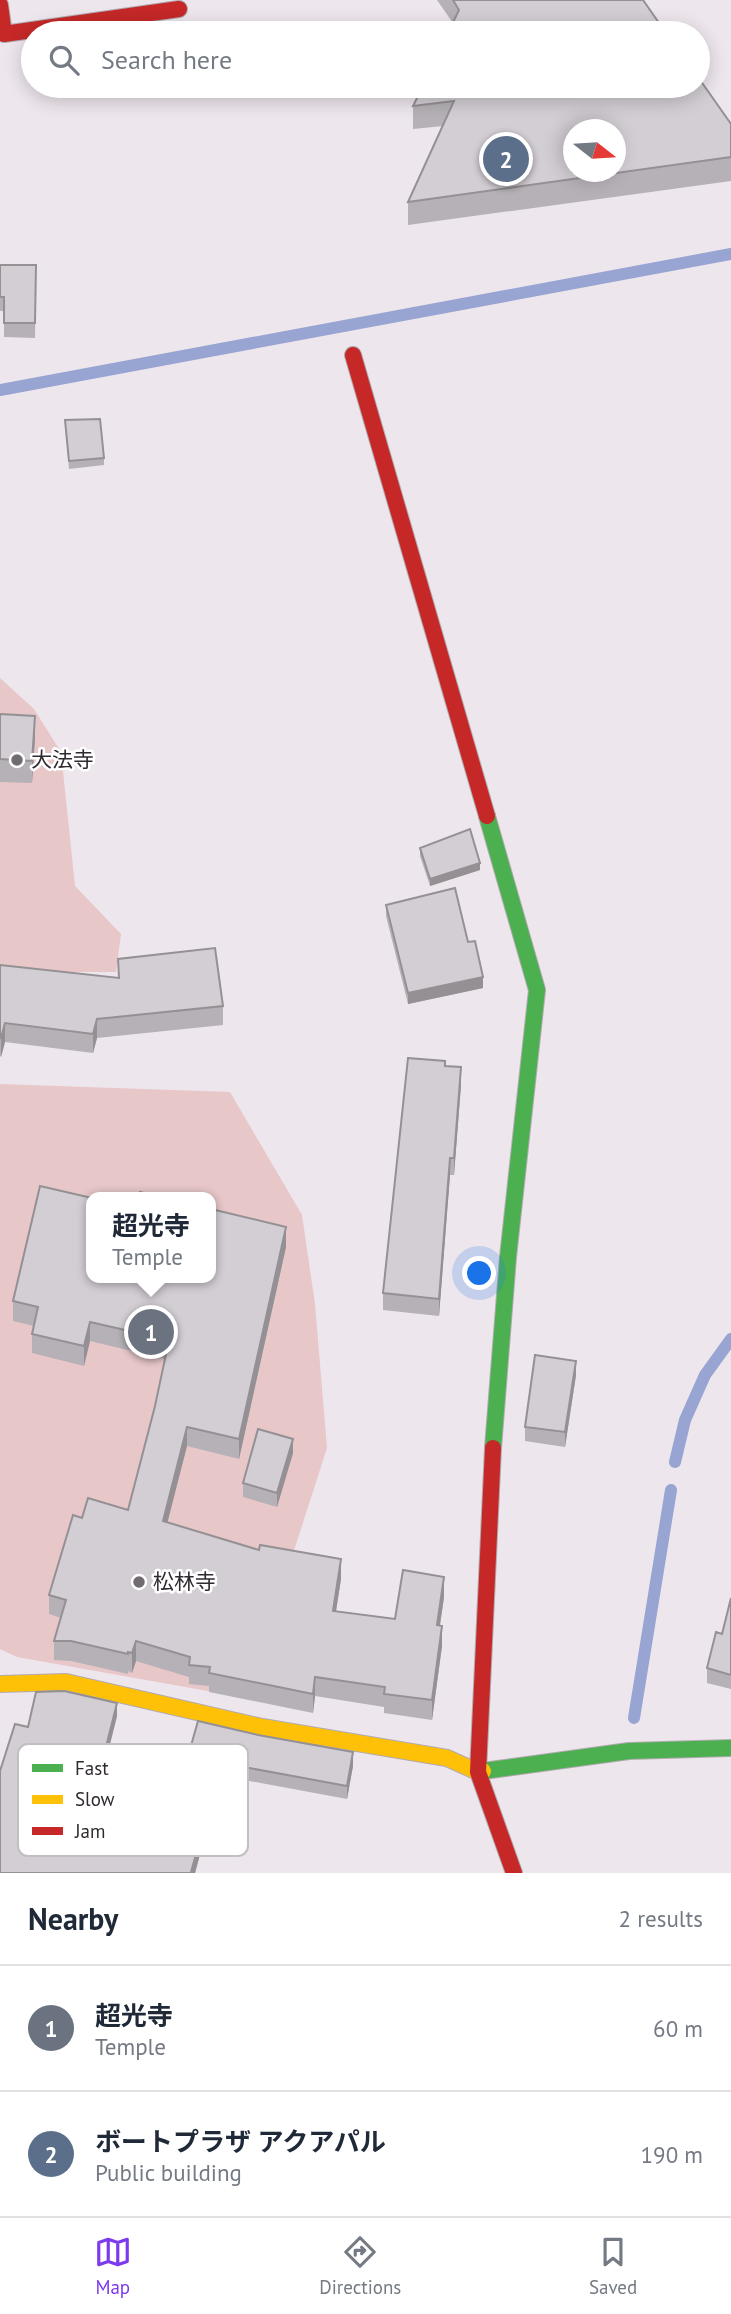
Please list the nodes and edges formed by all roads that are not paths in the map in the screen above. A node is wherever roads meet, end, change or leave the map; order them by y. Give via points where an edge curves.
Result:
1 (0, 5) edge
2 (179, 9) dead end
3 (95, 21) edge
4 (21, 32) edge
5 (353, 355) dead end
6 (0, 1684) edge
7 (731, 1748) edge
8 (478, 1772) junction
9 (514, 1873) edge

1 - 4 street via 4,34
2 - 3 street
5 - 8 street via 537,990 508,1257 492,1464
6 - 8 street via 66,1682 262,1727 447,1758
7 - 8 street via 629,1751
8 - 9 street

